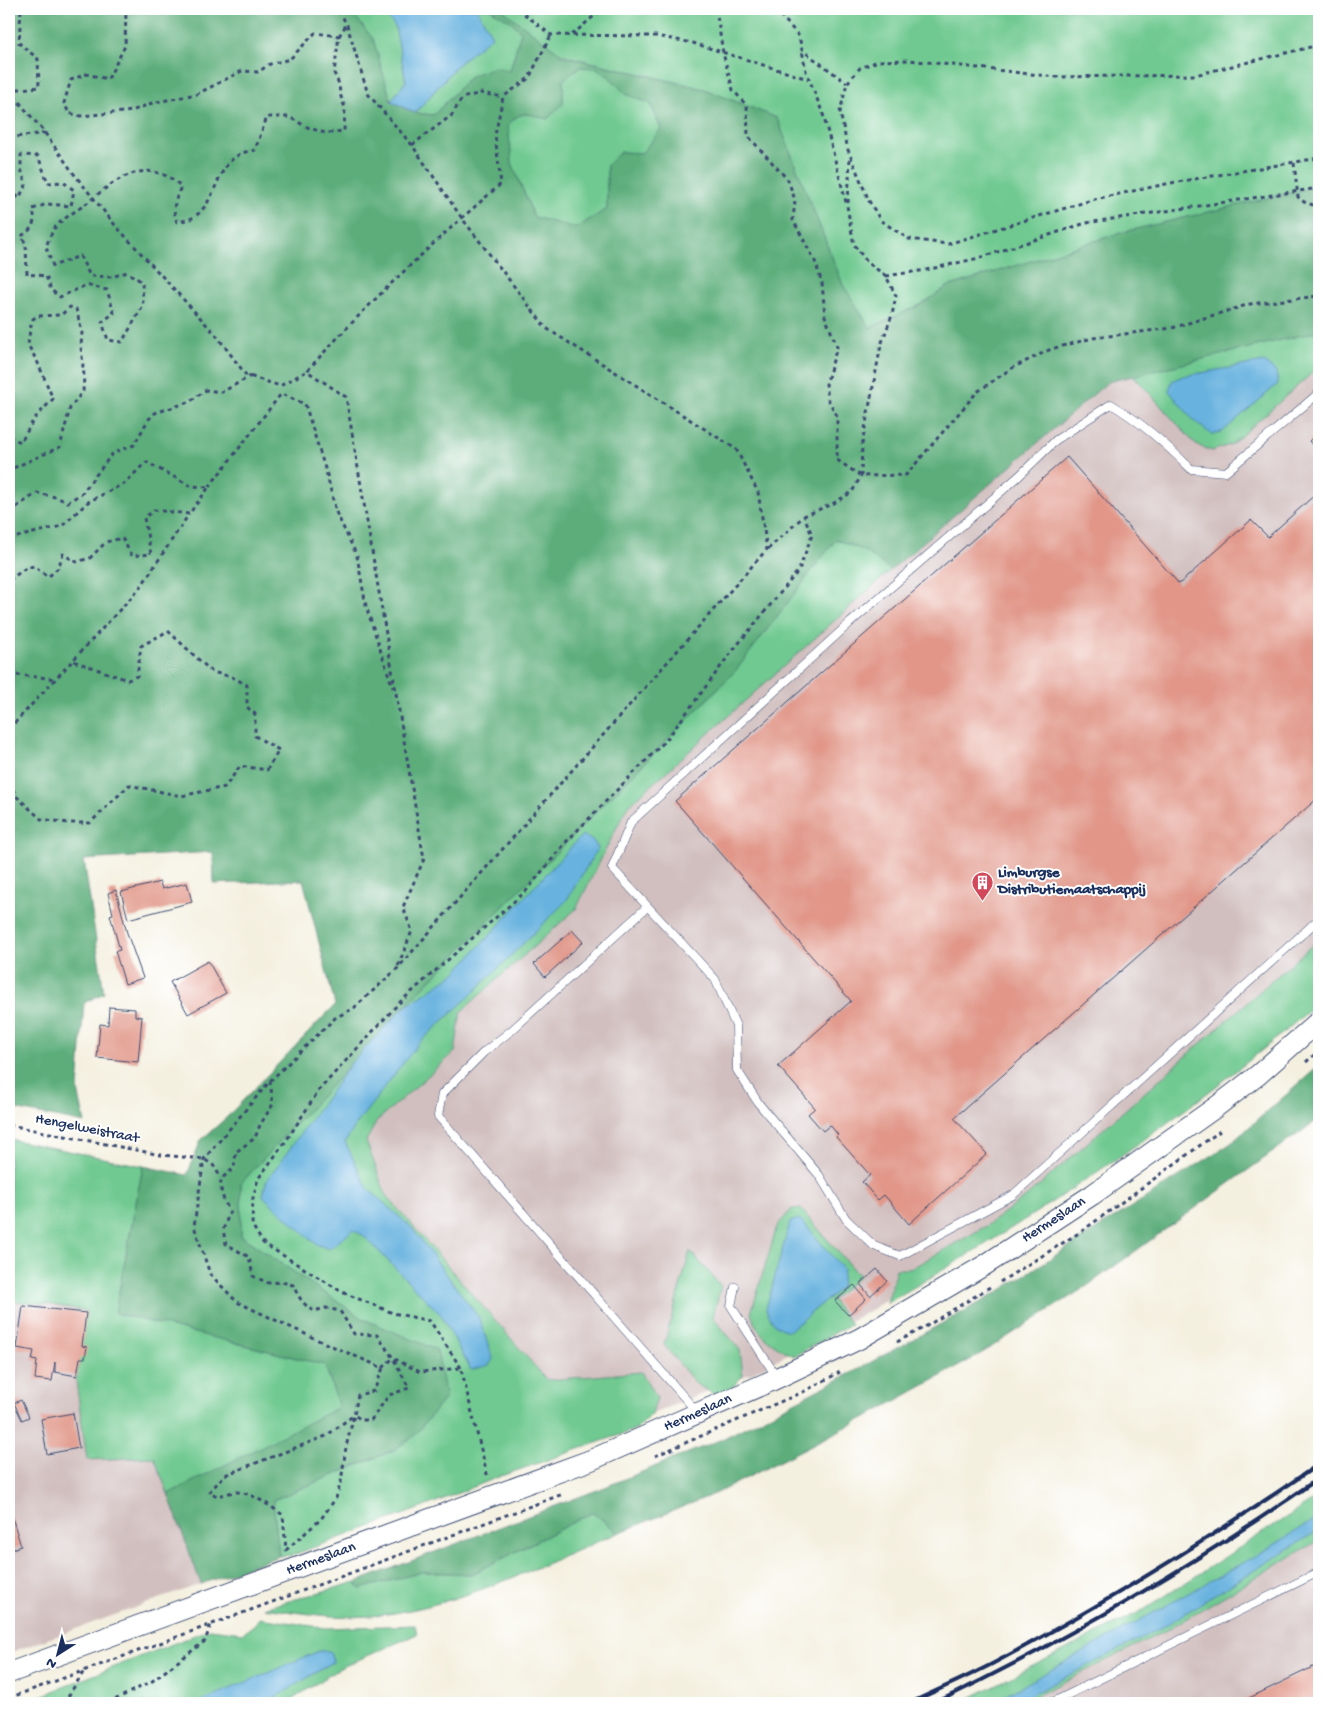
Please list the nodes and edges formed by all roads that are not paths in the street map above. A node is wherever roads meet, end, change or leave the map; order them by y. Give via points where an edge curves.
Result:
1 (1319, 393) edge
2 (647, 907) junction
3 (1319, 919) edge
4 (1319, 1021) edge
5 (735, 1287) dead end
6 (778, 1378) junction
7 (698, 1413) junction
8 (1319, 1572) edge
9 (9, 1672) edge
10 (1051, 1703) edge

1 - 2 lane via 1226,472 1191,469 1165,443 1111,404 1056,440 631,822 612,868
2 - 3 lane via 715,979 736,1026 737,1070 758,1104 819,1175 846,1219 874,1246 900,1256 1013,1195
2 - 7 lane via 484,1052 442,1094 438,1116
4 - 6 street, Hermeslaan via 1258,1075 1092,1195 985,1265 859,1339
5 - 6 lane via 731,1306
6 - 7 street, Hermeslaan
7 - 9 street, Hermeslaan via 591,1460
8 - 10 lane

